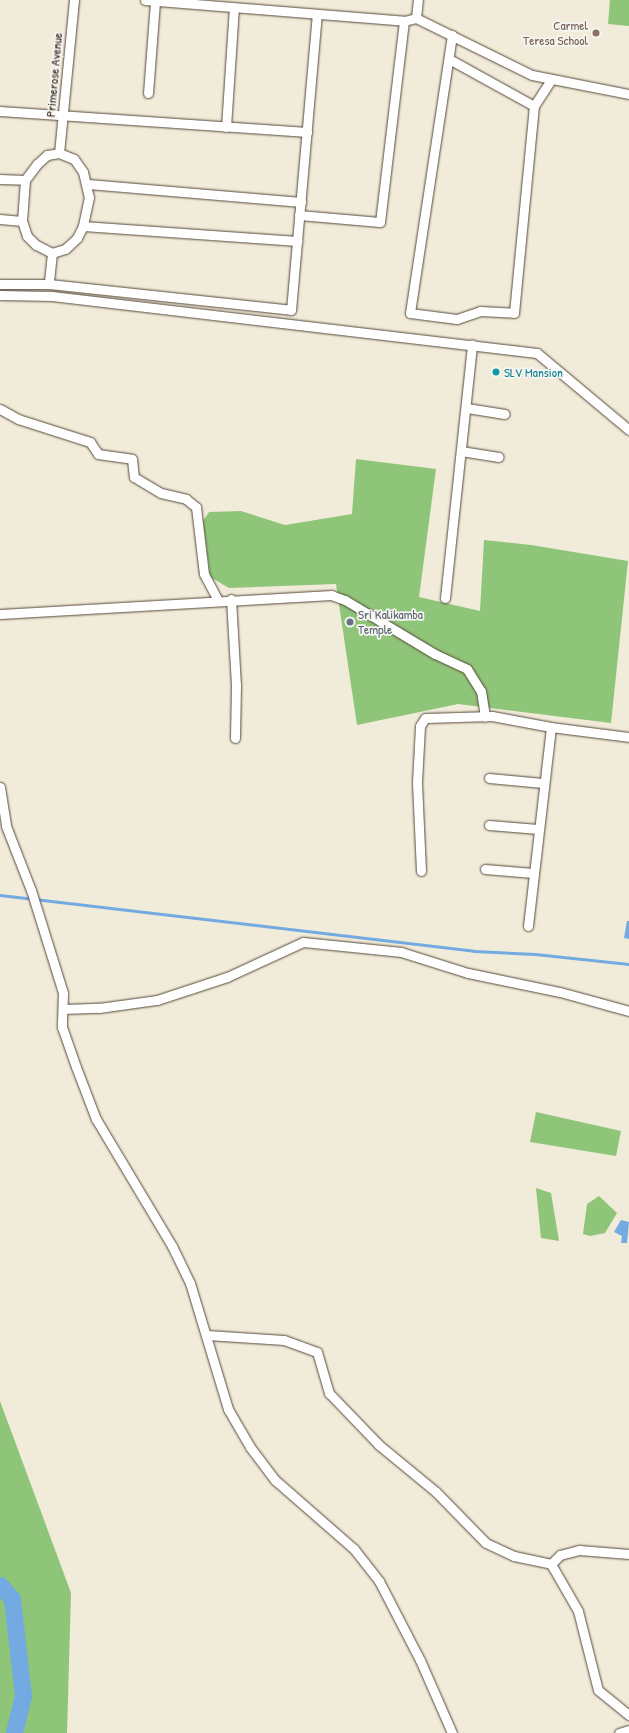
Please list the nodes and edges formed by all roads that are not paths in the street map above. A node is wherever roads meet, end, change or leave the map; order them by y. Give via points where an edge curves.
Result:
1 (74, 0) edge
2 (145, 0) edge
3 (418, 0) edge
4 (155, 1) edge
5 (234, 8) junction
6 (317, 14) junction
7 (416, 18) junction
8 (404, 21) junction
9 (452, 35) junction
10 (449, 59) junction
11 (551, 80) junction
12 (148, 93) dead end
13 (629, 94) edge
14 (534, 106) junction
15 (0, 112) edge
16 (63, 116) junction
17 (226, 127) junction
18 (308, 132) junction
19 (59, 153) junction
20 (0, 178) edge
21 (25, 180) junction
22 (88, 184) junction
23 (301, 202) junction
24 (299, 215) junction
25 (0, 219) edge
26 (22, 221) junction
27 (84, 226) junction
28 (297, 241) junction
29 (52, 253) junction
30 (0, 284) edge
31 (49, 284) junction
32 (0, 295) edge
33 (472, 344) junction
34 (467, 408) junction
35 (0, 409) edge
36 (505, 414) dead end
37 (629, 430) edge
38 (461, 452) junction
39 (499, 457) dead end
40 (445, 598) dead end
41 (231, 599) junction
42 (218, 600) junction
43 (0, 614) edge
44 (485, 717) junction
45 (551, 727) junction
46 (629, 737) edge
47 (234, 738) dead end
48 (489, 778) dead end
49 (543, 783) junction
50 (0, 787) edge
51 (489, 825) dead end
52 (538, 829) junction
53 (485, 869) dead end
54 (421, 871) dead end
55 (533, 873) junction
56 (528, 926) dead end
57 (63, 1009) junction
58 (629, 1011) edge
59 (207, 1335) junction
60 (629, 1554) edge
61 (551, 1564) junction
62 (629, 1715) edge
63 (629, 1730) edge
64 (452, 1733) edge
65 (619, 1733) edge

1 - 16 street, Primerose Avenue
2 - 4 street
3 - 7 street
4 - 5 street
4 - 12 street
5 - 6 street
5 - 17 street
6 - 8 street
6 - 18 street
7 - 8 street
7 - 9 street
8 - 24 street via 380,222
9 - 10 street
9 - 11 street via 532,75
10 - 14 street
10 - 14 street via 410,313 457,319 480,311 514,313
11 - 13 street
11 - 14 street
15 - 16 street
16 - 17 street
16 - 19 street, Primerose Avenue
17 - 18 street
18 - 23 street
19 - 21 street via 47,155
19 - 22 street via 74,159
20 - 21 street
21 - 26 street
22 - 23 street
22 - 27 street
23 - 24 street
24 - 28 street
25 - 26 street
26 - 29 street via 27,236 36,245
27 - 28 street
27 - 29 street via 65,249
28 - 31 street via 291,310
29 - 31 street
30 - 31 street
32 - 33 street via 52,296
33 - 34 street
33 - 37 street via 537,353
34 - 36 street
34 - 38 street
35 - 42 street via 18,419 90,442 98,454 132,459 134,476 161,493 186,499 196,506 200,519 199,550 204,574
38 - 39 street
38 - 40 street
41 - 42 street
41 - 44 street via 331,595 345,600 435,654 467,669 481,691
41 - 47 street via 236,685
42 - 43 street via 53,613
44 - 45 street
44 - 54 street via 425,718 420,726 417,782
45 - 46 street
45 - 49 street
48 - 49 street
49 - 52 street
50 - 57 street via 6,826 31,890 63,993
51 - 52 street
52 - 55 street
53 - 55 street
55 - 56 street
57 - 58 street via 99,1008 157,1000 227,977 303,942 401,952 468,973 560,992
57 - 59 street via 62,1027 96,1119 172,1246 190,1283
59 - 61 street via 284,1340 317,1352 329,1393 379,1445 436,1492 486,1543 514,1556
59 - 64 street via 228,1409 250,1447 275,1480 354,1550 379,1581 420,1660
60 - 61 street via 579,1550 560,1555
61 - 62 street via 578,1611 598,1690
63 - 65 street

